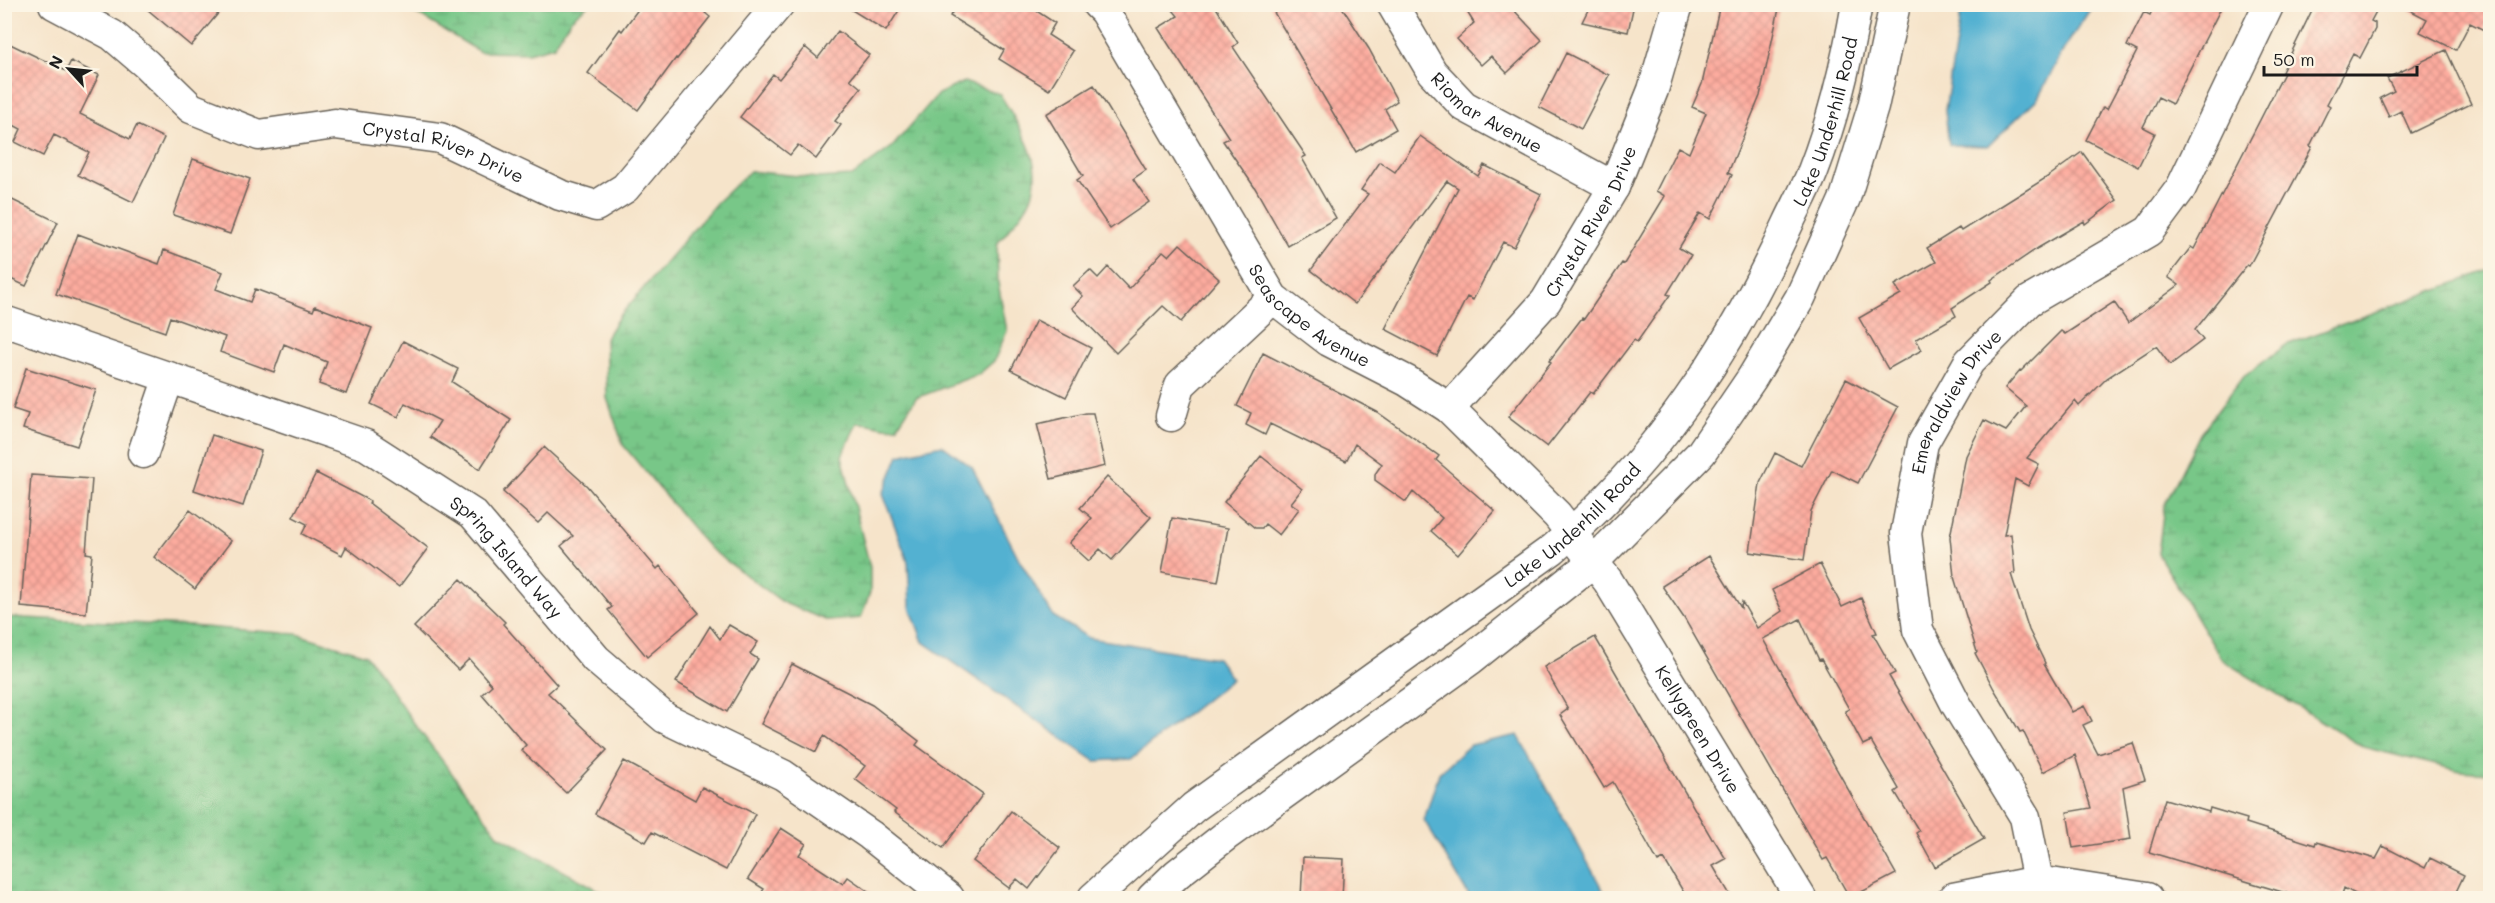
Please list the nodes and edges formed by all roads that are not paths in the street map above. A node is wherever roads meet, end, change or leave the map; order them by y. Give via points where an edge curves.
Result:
1 (54, 4) edge
2 (779, 4) edge
3 (1097, 4) edge
4 (1392, 4) edge
5 (1677, 4) edge
6 (1857, 4) edge
7 (1895, 4) edge
8 (2270, 4) edge
9 (1614, 187) junction
10 (1272, 298) junction
11 (4, 321) edge
12 (169, 377) junction
13 (1449, 408) junction
14 (1171, 416) dead end
15 (143, 453) dead end
16 (1572, 534) junction
17 (1593, 562) junction
18 (2038, 881) junction
19 (949, 898) edge
20 (1093, 898) edge
21 (1152, 898) edge
22 (1801, 898) edge
23 (1953, 898) edge
24 (2147, 898) edge

1 - 2 street, Crystal River Drive via 112,35 191,108 259,135 335,124 440,138 560,195 596,206 625,188
3 - 10 street, Seascape Avenue
4 - 9 street, Riomar Avenue via 1432,72 1464,106
5 - 9 street, Crystal River Drive via 1653,90
6 - 16 street, Lake Underhill Road via 1845,69 1813,171 1769,266 1721,352 1667,427
7 - 17 street, Lake Underhill Road via 1873,107 1845,198 1800,298 1701,453
8 - 18 street, Emeraldview Drive via 2181,188 2149,231 2029,301 1970,362 1923,443 1906,533 1918,630 1956,704 2025,817
9 - 13 street, Crystal River Drive via 1546,301
10 - 13 street, Seascape Avenue via 1329,341 1407,381
10 - 14 street via 1180,385
11 - 12 street, Spring Island Way
12 - 15 street
12 - 19 street, Spring Island Way via 366,445 473,514 596,659 665,718 783,775 870,834
13 - 16 street, Seascape Avenue via 1557,514
16 - 17 street, Seascape Avenue
16 - 20 street, Lake Underhill Road via 1194,807
17 - 21 street, Lake Underhill Road via 1471,659 1228,834
17 - 22 street, Kellygreen Drive
18 - 23 street
18 - 24 street

